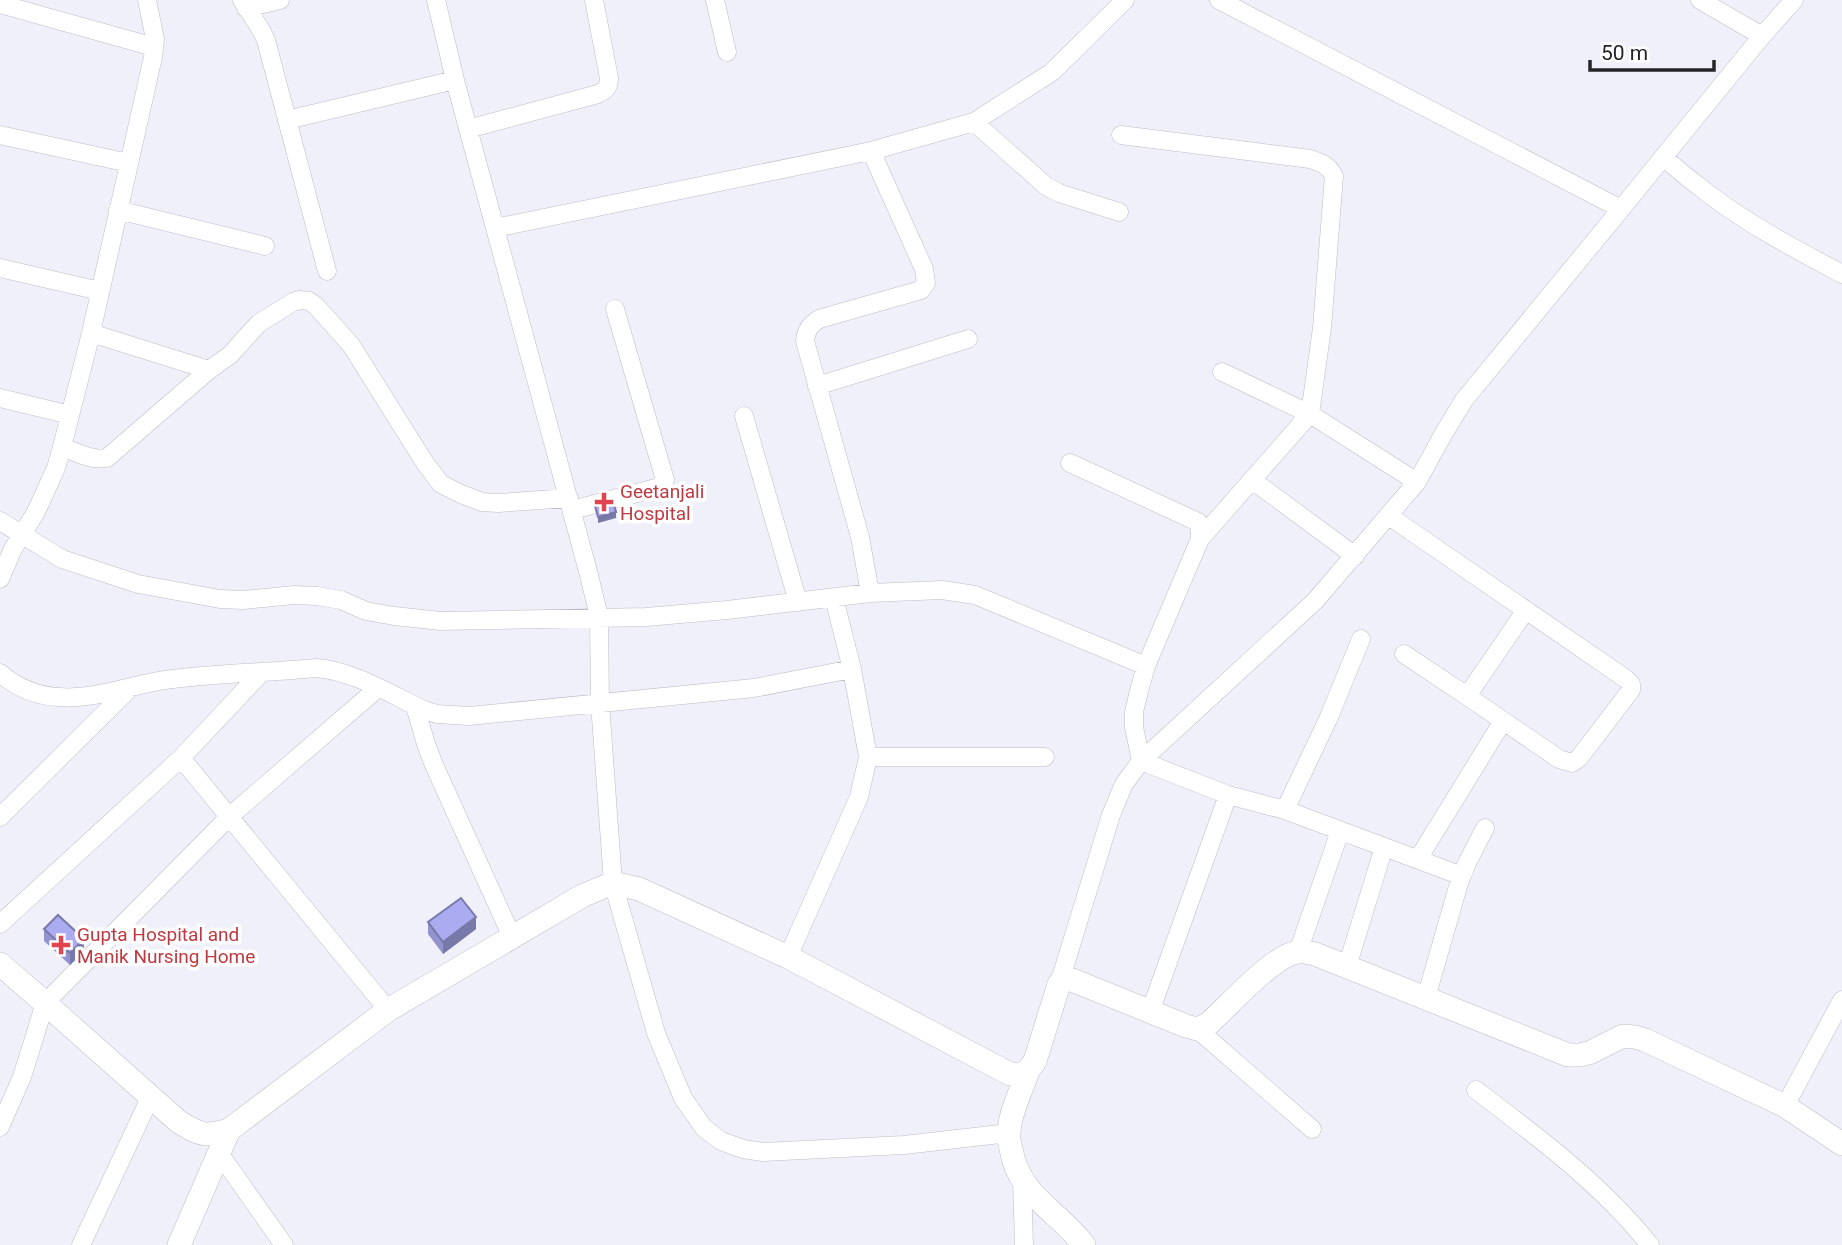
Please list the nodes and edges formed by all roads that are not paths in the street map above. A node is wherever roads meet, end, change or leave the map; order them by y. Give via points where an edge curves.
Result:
1 (147, 0) edge
2 (280, 0) edge
3 (436, 0) edge
4 (594, 0) edge
5 (715, 0) edge
6 (1125, 0) edge
7 (1219, 0) edge
8 (1699, 0) edge
9 (1794, 0) edge
10 (244, 4) edge
11 (0, 5) edge
12 (1762, 36) junction
13 (155, 47) junction
14 (727, 52) dead end
15 (455, 80) junction
16 (287, 120) junction
17 (974, 122) junction
18 (468, 129) junction
19 (0, 135) edge
20 (1122, 135) dead end
21 (872, 151) junction
22 (1662, 157) junction
23 (129, 163) junction
24 (118, 209) junction
25 (1621, 209) junction
26 (1119, 212) dead end
27 (495, 228) junction
28 (265, 246) dead end
29 (0, 268) edge
30 (327, 271) dead end
31 (1842, 274) edge
32 (100, 291) junction
33 (615, 309) dead end
34 (91, 333) junction
35 (968, 339) dead end
36 (209, 370) junction
37 (1222, 372) dead end
38 (817, 386) junction
39 (0, 398) edge
40 (1310, 414) junction
41 (70, 415) junction
42 (744, 416) dead end
43 (62, 447) junction
44 (1070, 463) dead end
45 (1252, 480) junction
46 (1417, 482) junction
47 (570, 504) junction
48 (1389, 516) junction
49 (0, 521) edge
50 (23, 534) junction
51 (1200, 539) junction
52 (1355, 556) junction
53 (0, 579) edge
54 (870, 593) junction
55 (834, 598) junction
56 (798, 602) junction
57 (1526, 610) junction
58 (598, 617) junction
59 (1361, 639) dead end
60 (1404, 654) dead end
61 (1146, 666) junction
62 (852, 669) junction
63 (0, 673) edge
64 (261, 673) junction
65 (132, 686) junction
66 (378, 688) junction
67 (1468, 696) junction
68 (600, 703) junction
69 (415, 706) junction
70 (1503, 721) junction
71 (868, 757) junction
72 (1045, 757) dead end
73 (181, 758) junction
74 (1141, 761) junction
75 (1228, 795) junction
76 (1285, 810) junction
77 (230, 816) junction
78 (0, 817) edge
79 (1485, 828) dead end
80 (1340, 831) junction
81 (1384, 847) junction
82 (1418, 859) junction
83 (1462, 876) junction
84 (613, 883) junction
85 (0, 924) edge
86 (512, 937) junction
87 (1298, 952) junction
88 (788, 957) junction
89 (0, 964) edge
90 (1347, 967) junction
91 (1059, 984) junction
92 (1426, 998) junction
93 (1842, 1000) edge
94 (45, 1003) junction
95 (388, 1010) junction
96 (1150, 1012) junction
97 (1197, 1029) junction
98 (1028, 1071) junction
99 (1476, 1090) dead end
100 (150, 1098) junction
101 (1785, 1107) junction
102 (0, 1127) edge
103 (1312, 1129) dead end
104 (229, 1130) junction
105 (1009, 1133) junction
106 (1842, 1144) edge
107 (219, 1153) junction
108 (1022, 1181) junction
109 (81, 1245) edge
110 (179, 1245) edge
111 (284, 1245) edge
112 (1024, 1245) edge
113 (1084, 1245) edge
114 (1650, 1245) edge

1 - 13 street
2 - 10 street
3 - 15 street
4 - 18 street via 609,78 605,91
5 - 14 street
6 - 17 street via 1052,72
7 - 25 street
8 - 12 street
9 - 12 street
10 - 16 street via 265,40
11 - 13 street
12 - 22 street
13 - 23 street
15 - 16 street
15 - 18 street
16 - 30 street
17 - 21 street
17 - 26 street via 1046,186
18 - 27 street
19 - 23 street
20 - 40 street via 1310,159 1330,169 1334,176 1322,328
21 - 27 street
21 - 38 street via 926,283 921,290 810,325 805,341
22 - 25 street
22 - 31 street via 1754,225
23 - 24 street
24 - 28 street
24 - 32 street
25 - 46 street via 1464,400
27 - 47 street
29 - 32 street
32 - 34 street
33 - 47 street via 665,480 660,487
34 - 36 street
34 - 41 street
35 - 38 street
36 - 43 street via 107,458
36 - 47 street via 260,323 293,302 309,301 351,345 441,484 482,502
37 - 40 street
38 - 54 street via 860,537
39 - 41 street
40 - 45 street
40 - 46 street
41 - 43 street
42 - 56 street
43 - 50 street
44 - 51 street via 1192,518 1198,522
45 - 51 street
45 - 52 street
46 - 48 street
47 - 58 street
48 - 52 street
48 - 57 street
49 - 50 street
50 - 53 street
50 - 58 street via 62,559 100,573 220,599 317,596 366,611 441,621
51 - 61 street
52 - 74 street via 1315,601
54 - 55 street
54 - 61 street via 942,590 975,594
55 - 56 street
55 - 62 street
56 - 58 street via 646,618
57 - 67 street
57 - 70 street via 1626,679 1631,690 1572,763
58 - 68 street
59 - 76 street
60 - 67 street
61 - 74 street via 1134,712
62 - 68 street via 754,688
62 - 71 street
63 - 65 street via 27,690 58,697 82,697
64 - 65 street
64 - 66 street via 331,669
64 - 73 street
65 - 78 street
66 - 69 street
66 - 77 street
67 - 70 street
68 - 69 street via 469,716 437,714
68 - 84 street
69 - 86 street via 434,765
70 - 82 street
71 - 72 street
71 - 88 street via 859,797
73 - 77 street
73 - 85 street
74 - 75 street
74 - 91 street via 1124,784 1111,815
75 - 76 street
75 - 96 street
76 - 80 street
77 - 94 street
77 - 95 street
79 - 83 street
80 - 81 street
80 - 87 street
81 - 82 street
81 - 90 street
82 - 83 street
83 - 92 street
84 - 86 street
84 - 88 street via 639,889
84 - 105 street via 660,1044 684,1098 704,1128 721,1140 762,1152 904,1145
86 - 95 street
87 - 90 street
87 - 97 street via 1282,958
88 - 98 street via 1010,1073
89 - 94 street
90 - 92 street
91 - 96 street via 1072,980
91 - 98 street
92 - 101 street via 1568,1055 1589,1052 1623,1036 1646,1040
93 - 101 street
94 - 100 street
94 - 102 street via 22,1077
95 - 104 street
96 - 97 street
97 - 103 street
98 - 105 street
99 - 114 street via 1600,1189
100 - 104 street via 195,1132 211,1135
100 - 109 street
101 - 106 street
104 - 107 street
105 - 108 street
107 - 110 street
107 - 111 street
108 - 112 street
108 - 113 street

